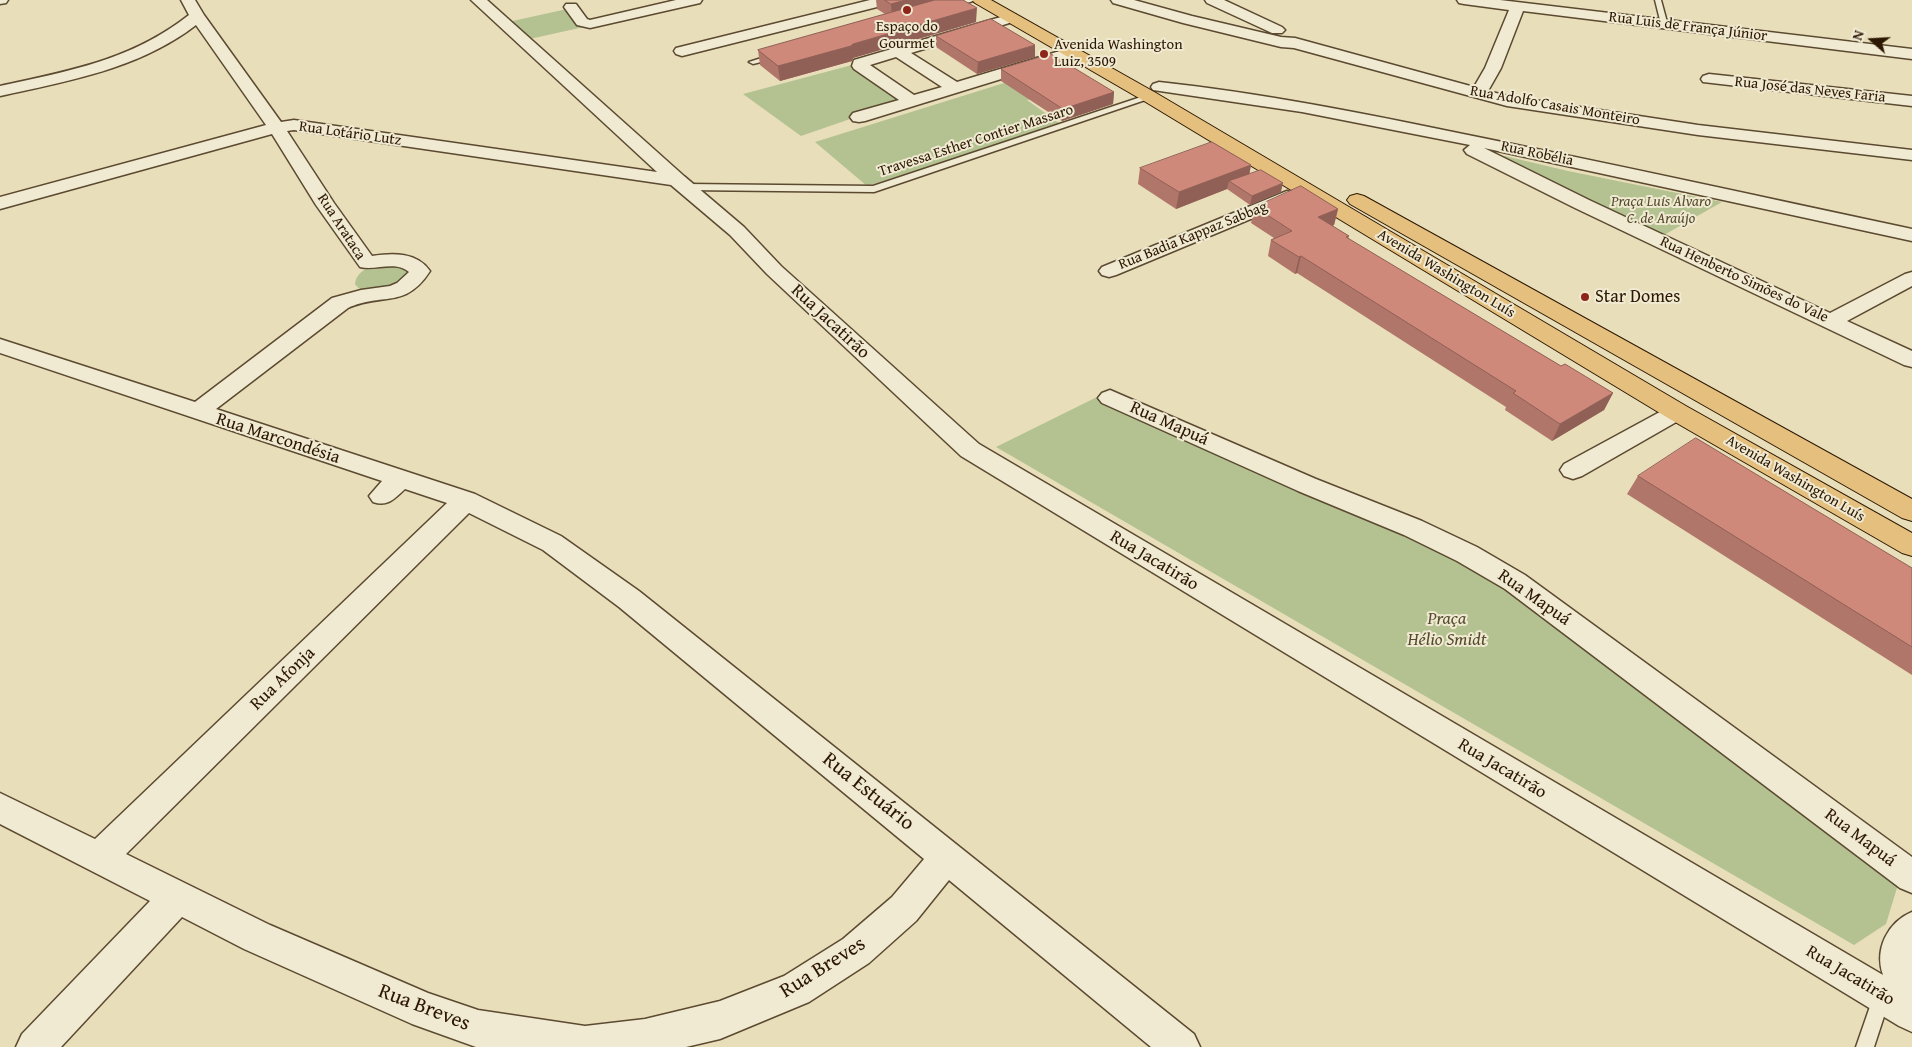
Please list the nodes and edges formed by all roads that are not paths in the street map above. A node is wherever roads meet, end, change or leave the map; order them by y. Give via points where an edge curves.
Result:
1 (188, 0) edge
2 (478, 0) edge
3 (695, 0) edge
4 (888, 0) edge
5 (973, 0) edge
6 (980, 0) edge
7 (1118, 0) edge
8 (1212, 0) edge
9 (1464, 0) edge
10 (1658, 0) edge
11 (571, 7) dead end
12 (1517, 7) junction
13 (944, 8) edge
14 (1006, 9) edge
15 (197, 16) junction
16 (1664, 24) junction
17 (1295, 43) junction
18 (682, 51) dead end
19 (897, 51) junction
20 (1073, 52) junction
21 (782, 54) edge
22 (1912, 54) edge
23 (753, 62) dead end
24 (1709, 79) dead end
25 (955, 88) junction
26 (0, 91) edge
27 (1155, 92) junction
28 (1478, 94) junction
29 (912, 101) junction
30 (1912, 101) edge
31 (859, 117) dead end
32 (276, 128) junction
33 (1441, 134) junction
34 (1912, 155) edge
35 (682, 184) junction
36 (1305, 190) junction
37 (0, 203) edge
38 (326, 205) junction
39 (306, 211) dead end
40 (1912, 235) edge
41 (1110, 270) dead end
42 (1912, 278) edge
43 (1831, 321) junction
44 (0, 346) edge
45 (1912, 360) edge
46 (1110, 398) dead end
47 (197, 412) junction
48 (1677, 412) junction
49 (1573, 470) dead end
50 (401, 478) junction
51 (382, 496) dead end
52 (466, 500) junction
53 (1912, 511) edge
54 (1912, 546) edge
55 (546, 550) joint
56 (0, 808) edge
57 (947, 856) junction
58 (99, 858) junction
59 (1912, 877) edge
60 (177, 898) junction
61 (1912, 929) edge
62 (1897, 997) edge
63 (1912, 1013) edge
64 (35, 1047) edge
65 (1181, 1047) edge
66 (1865, 1047) edge

1 - 15 street, Rua Arataca
2 - 35 street, Rua Jacatirão
3 - 11 street via 595,23 582,22
4 - 18 street
5 - 13 lane
6 - 14 highway, Avenida Washington Luís
7 - 17 street, Rua Adolfo Casais Monteiro via 1188,20
8 - 17 street via 1272,26
9 - 12 street, Rua Luis de França Júnior
10 - 16 lane
12 - 16 street, Rua Luis de França Júnior
12 - 28 street via 1493,68
14 - 19 street
14 - 20 highway, Avenida Washington Luís
14 - 27 highway, Avenida Washington Luís
15 - 26 street via 170,37 126,59 87,72
15 - 32 street, Rua Arataca
16 - 22 street, Rua Luis de França Júnior
17 - 28 street, Rua Adolfo Casais Monteiro
19 - 25 street
19 - 29 street via 864,60 860,66
20 - 25 street
20 - 27 highway, Avenida Washington Luís
21 - 23 lane
24 - 30 street, Rua José das Neves Faria
25 - 29 street
27 - 33 street, Rua Robélia via 1255,98
27 - 35 lane, Travessa Esther Contier Massaro via 874,189 754,190
27 - 36 highway, Avenida Washington Luís
27 - 53 highway, Avenida Washington Luís
28 - 34 street, Rua Adolfo Casais Monteiro via 1650,123
29 - 31 street
32 - 35 street, Rua Lotário Lutz via 299,125
32 - 37 street, Rua Lotário Lutz
32 - 38 street, Rua Arataca
33 - 40 street, Rua Robélia
33 - 43 street, Rua Henberto Simões do Vale
35 - 62 street, Rua Jacatirão via 970,450
36 - 41 street, Rua Badia Kappaz Sabbag
36 - 48 highway, Avenida Washington Luís
38 - 39 street
38 - 47 street, Rua Arataca via 355,279
42 - 43 street
43 - 45 street, Rua Henberto Simões do Vale
44 - 47 street, Rua Marcondésia
46 - 59 street, Rua Mapuá via 1413,528 1468,554 1515,582
47 - 50 street, Rua Marcondésia
48 - 49 street
48 - 54 highway, Avenida Washington Luís
50 - 51 street
50 - 52 street, Rua Marcondésia
52 - 55 street, Rua Marcondésia
52 - 58 street, Rua Afonja
55 - 57 street, Rua Estuário via 629,599
56 - 58 street, Rua Breves
57 - 60 street, Rua Breves via 904,908 856,951 796,989 720,1020 645,1038 585,1045 478,1029 425,1011
57 - 65 street, Rua Estuário
58 - 60 street, Rua Breves
60 - 64 street
61 - 62 street via 1901,939 1897,956 1901,979
62 - 63 street, Rua Jacatirão
62 - 66 lane

